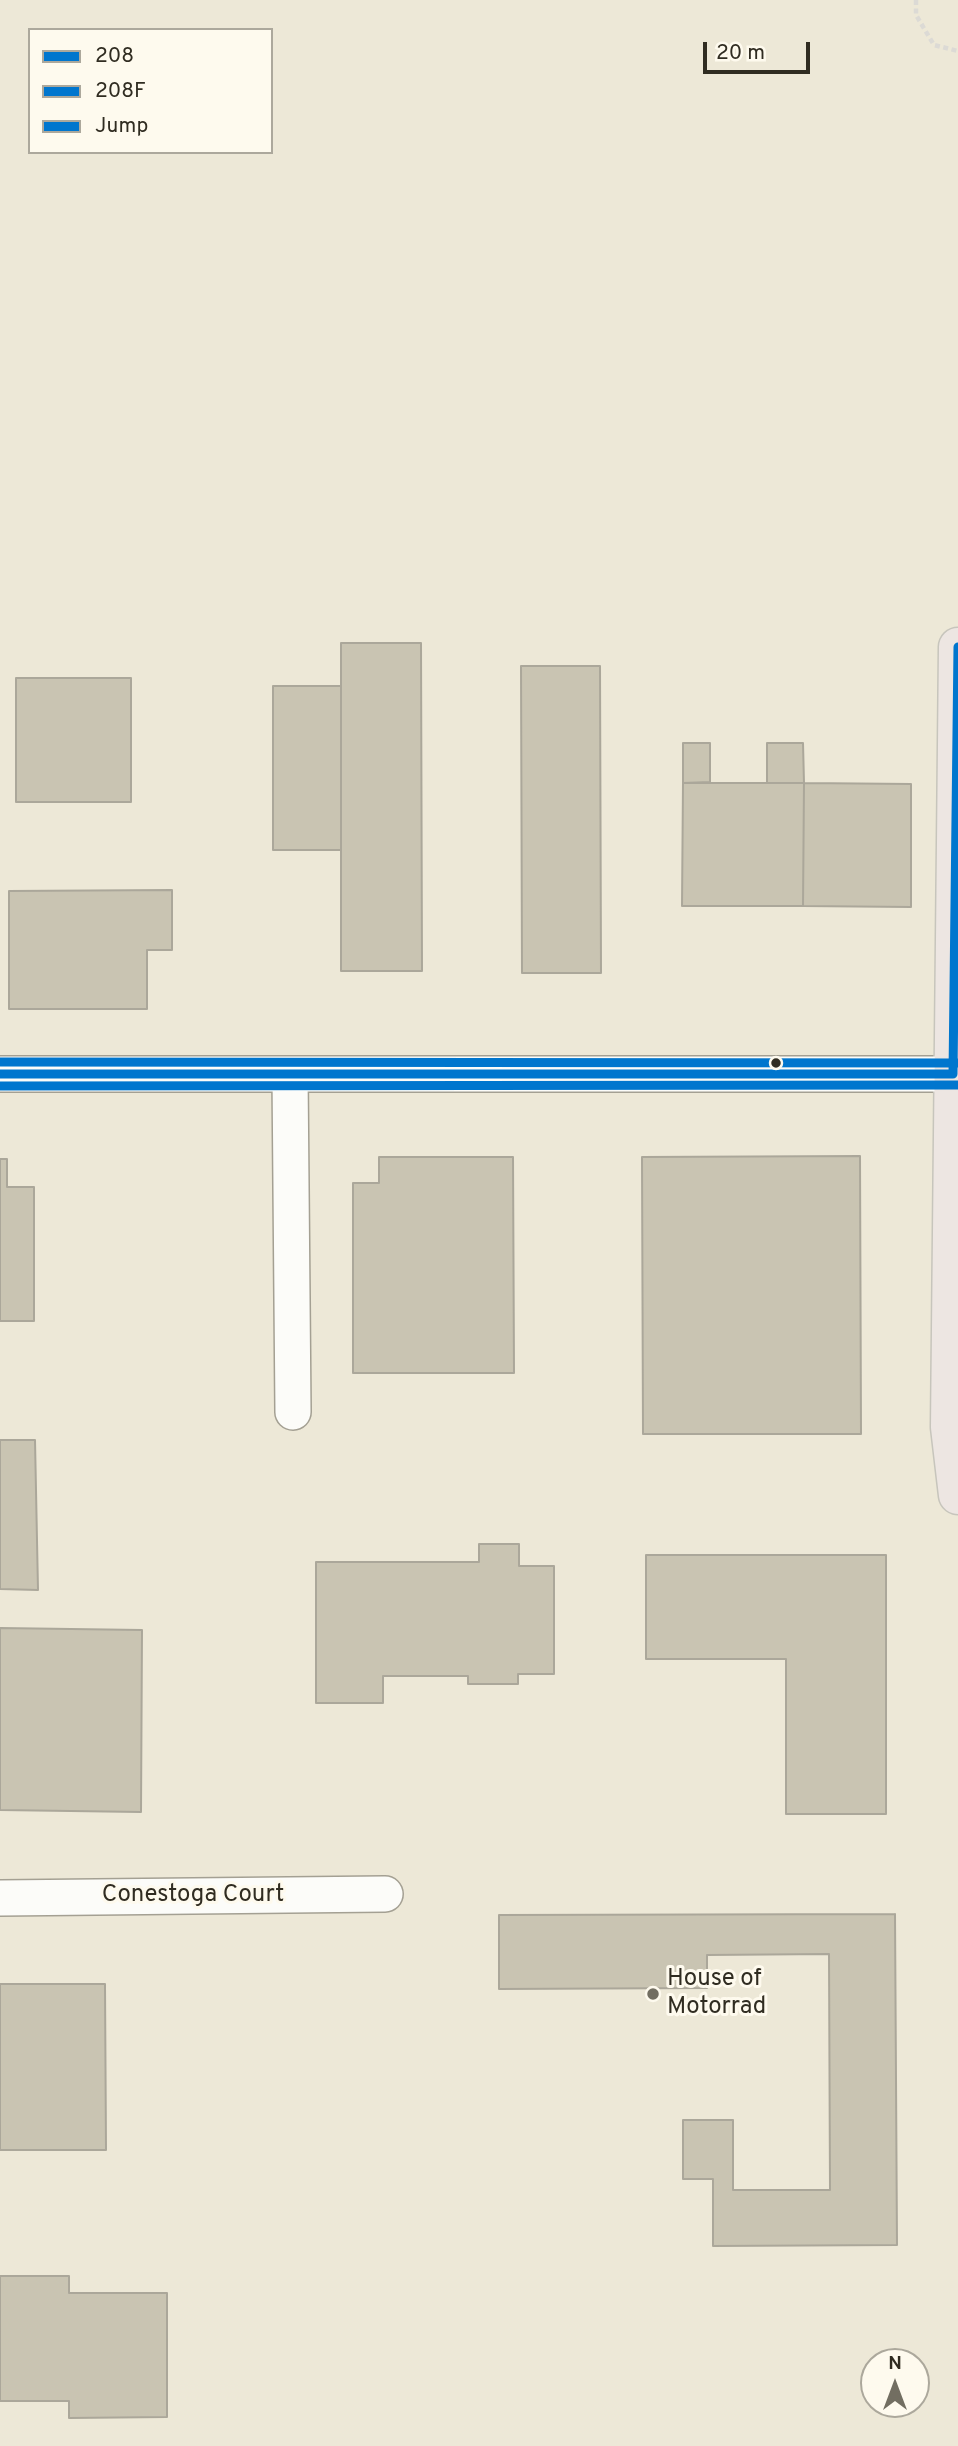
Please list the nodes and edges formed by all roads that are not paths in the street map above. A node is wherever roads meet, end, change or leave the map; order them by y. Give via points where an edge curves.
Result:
1 (958, 647) edge
2 (0, 1074) edge
3 (290, 1074) junction
4 (956, 1074) edge
5 (293, 1412) dead end
6 (958, 1495) edge
7 (385, 1895) dead end
8 (0, 1898) edge

1 - 4 main road
2 - 3 street
3 - 4 street
3 - 5 street
4 - 6 main road via 950,1427
7 - 8 street, Conestoga Court

